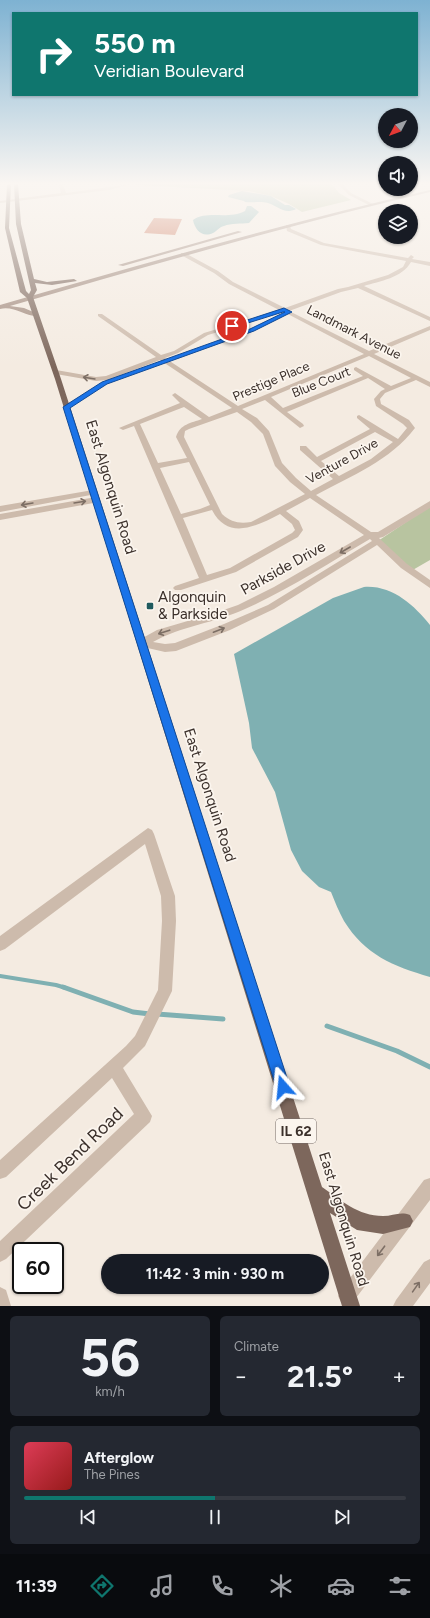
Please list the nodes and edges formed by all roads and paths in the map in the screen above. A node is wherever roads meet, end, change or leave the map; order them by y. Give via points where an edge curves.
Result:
1 (12, 245) edge
2 (23, 245) edge
3 (192, 245) edge
4 (217, 245) edge
5 (328, 245) edge
6 (183, 254) junction
7 (175, 256) junction
8 (410, 259) junction
9 (430, 262) edge
10 (31, 280) junction
11 (74, 281) junction
12 (231, 283) junction
13 (359, 286) junction
14 (30, 297) junction
15 (0, 307) edge
16 (286, 311) junction
17 (36, 315) junction
18 (100, 315) dead end
19 (430, 319) edge
20 (430, 328) edge
21 (369, 353) junction
22 (163, 360) junction
23 (356, 369) dead end
24 (56, 372) junction
25 (368, 376) junction
26 (416, 378) junction
27 (430, 385) edge
28 (391, 389) junction
29 (175, 395) dead end
30 (266, 397) junction
31 (185, 404) junction
32 (66, 407) junction
33 (237, 409) junction
34 (283, 411) junction
35 (359, 418) dead end
36 (209, 420) junction
37 (136, 423) junction
38 (300, 426) dead end
39 (123, 428) dead end
40 (376, 429) junction
41 (398, 442) junction
42 (303, 448) dead end
43 (191, 459) junction
44 (317, 460) junction
45 (156, 466) junction
46 (338, 480) junction
47 (310, 494) junction
48 (94, 496) junction
49 (430, 504) edge
50 (214, 506) junction
51 (0, 509) edge
52 (280, 510) junction
53 (0, 517) edge
54 (178, 517) junction
55 (370, 536) junction
56 (379, 538) junction
57 (204, 580) junction
58 (430, 585) edge
59 (178, 588) dead end
60 (142, 643) junction
61 (0, 944) edge
62 (114, 1067) junction
63 (0, 1171) edge
64 (430, 1186) edge
65 (316, 1193) junction
66 (404, 1221) junction
67 (0, 1253) edge
68 (430, 1268) edge
69 (0, 1296) edge
70 (346, 1303) edge
71 (2, 1306) edge
72 (402, 1306) edge

1 - 14 main road, East Algonquin Road / IL 62 via 23,292
2 - 10 main road, East Algonquin Road / IL 62
3 - 11 main road
4 - 6 main road
5 - 8 street
6 - 7 main road
6 - 12 street, Landmark Avenue
7 - 12 street via 209,275
7 - 14 main road via 80,285
8 - 9 street
8 - 13 street via 405,268 390,276
10 - 11 main road via 46,284
10 - 14 main road, East Algonquin Road / IL 62 via 34,290
11 - 14 main road
12 - 16 street, Landmark Avenue
13 - 16 street via 349,289 346,293
13 - 19 street
14 - 15 main road
14 - 17 main road, East Algonquin Road / IL 62
15 - 17 main road via 22,309
16 - 21 street, Landmark Avenue
16 - 22 street via 252,330
16 - 22 street via 206,334
17 - 24 main road, East Algonquin Road / IL 62
18 - 22 street
20 - 21 street, Prestige Place
21 - 26 street, Landmark Avenue
21 - 30 street, Prestige Place
22 -> 24 street via 107,378 96,379
22 - 32 street via 105,383
22 - 33 street
23 - 25 street, Blue Court
24 - 32 main road, East Algonquin Road / IL 62
25 - 28 street, Blue Court
25 - 34 street, Blue Court
26 - 27 street, Landmark Avenue
26 - 28 street, Venture Drive
28 - 41 street, Venture Drive via 383,392 377,399 378,405 406,422 411,428
29 - 31 street
30 - 33 street, Prestige Place
30 - 34 street, Blue Court
31 - 36 street
31 - 37 street
32 - 48 main road, East Algonquin Road / IL 62
33 - 36 street, Prestige Place
33 - 47 street via 254,420 266,433 278,464 292,480
34 - 38 street, Blue Court
35 - 40 street
36 - 43 street, Prestige Place via 182,430 180,437
37 - 39 street
37 - 45 street
40 - 41 street
40 - 44 street
41 - 46 street, Venture Drive via 374,461
42 - 44 street
43 - 45 street
43 - 50 street
44 - 46 street
45 - 54 street
46 - 47 street, Venture Drive
47 - 52 street, Venture Drive
47 - 55 street
48 -> 51 street
53 -> 48 street
48 - 60 main road, East Algonquin Road / IL 62
49 - 56 street, Parkside Drive
50 - 52 street, Venture Drive via 223,520 240,527 254,524
50 - 54 street
52 - 57 street via 296,523 299,530 295,535 233,570
54 - 57 street
55 - 56 street, Parkside Drive
55 -> 60 street, Parkside Drive via 247,604 218,616 160,633
56 - 58 street via 404,566
60 -> 56 street, Parkside Drive via 165,648 176,647 227,627 271,607
57 - 59 street
60 - 65 main road, East Algonquin Road / IL 62
61 - 62 street via 148,834 168,896 165,991 140,1041
62 - 63 street
62 - 67 street, Creek Bend Road via 144,1116
64 - 66 street
65 - 66 main road via 357,1221 383,1225
65 - 70 main road, East Algonquin Road / IL 62
66 -> 70 street
72 -> 68 street
69 - 71 street

